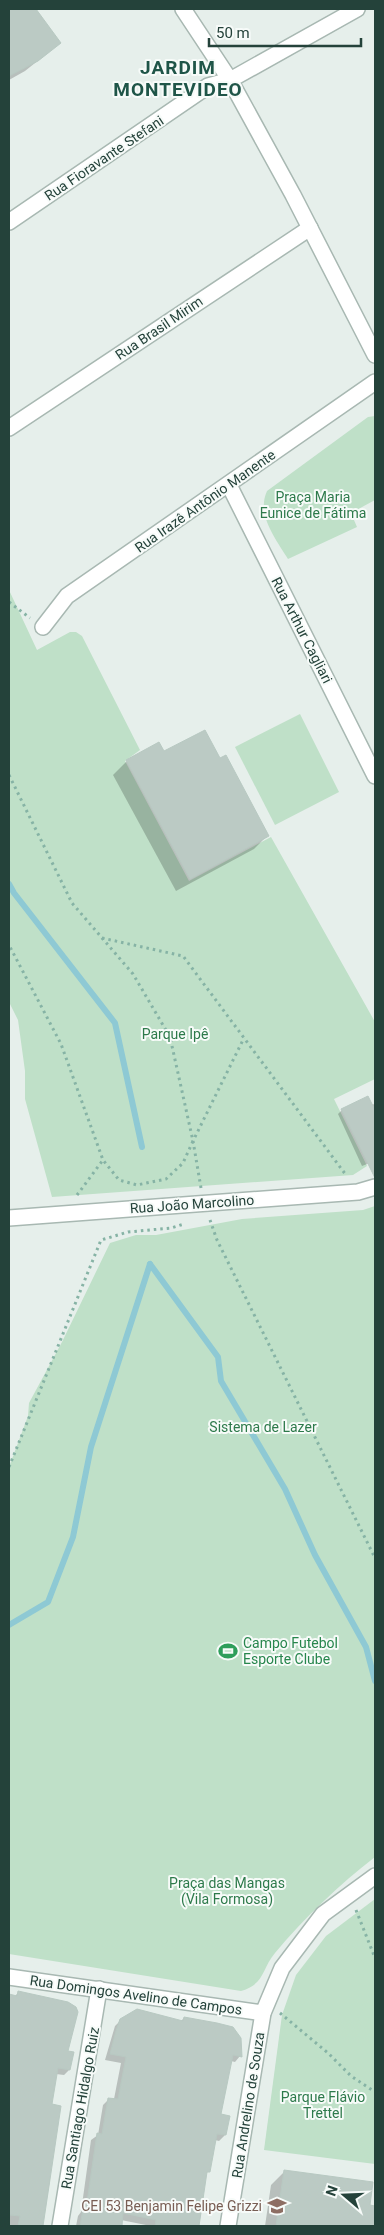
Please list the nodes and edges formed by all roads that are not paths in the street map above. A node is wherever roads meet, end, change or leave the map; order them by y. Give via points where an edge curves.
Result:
1 (183, 9) edge
2 (357, 9) edge
3 (230, 80) junction
4 (9, 222) edge
5 (310, 228) junction
6 (375, 355) edge
7 (375, 382) edge
8 (9, 428) edge
9 (228, 485) junction
10 (43, 627) road end
11 (375, 776) edge
12 (375, 1187) edge
13 (9, 1218) edge
14 (375, 1876) edge
15 (9, 1978) edge
16 (100, 1989) junction
17 (270, 2012) junction
18 (60, 2226) edge
19 (228, 2226) edge

1 - 3 street
2 - 3 street, Rua Fioravante Stefani
3 - 4 street, Rua Fioravante Stefani via 208,86
3 - 5 street
5 - 6 street
5 - 8 street, Rua Brasil Mirim
7 - 9 street, Rua Irazê Antônio Manente
9 - 10 street, Rua Irazê Antônio Manente via 67,596
9 - 11 street, Rua Arthur Cagliari
12 - 13 street, Rua João Marcolino via 358,1192
14 - 17 street, Rua Andrelino de Souza via 323,1914 282,1968
15 - 16 street, Rua Domingos Avelino de Campos
16 - 17 street, Rua Domingos Avelino de Campos
16 - 18 street, Rua Santiago Hidalgo Ruiz
17 - 19 street, Rua Andrelino de Souza

